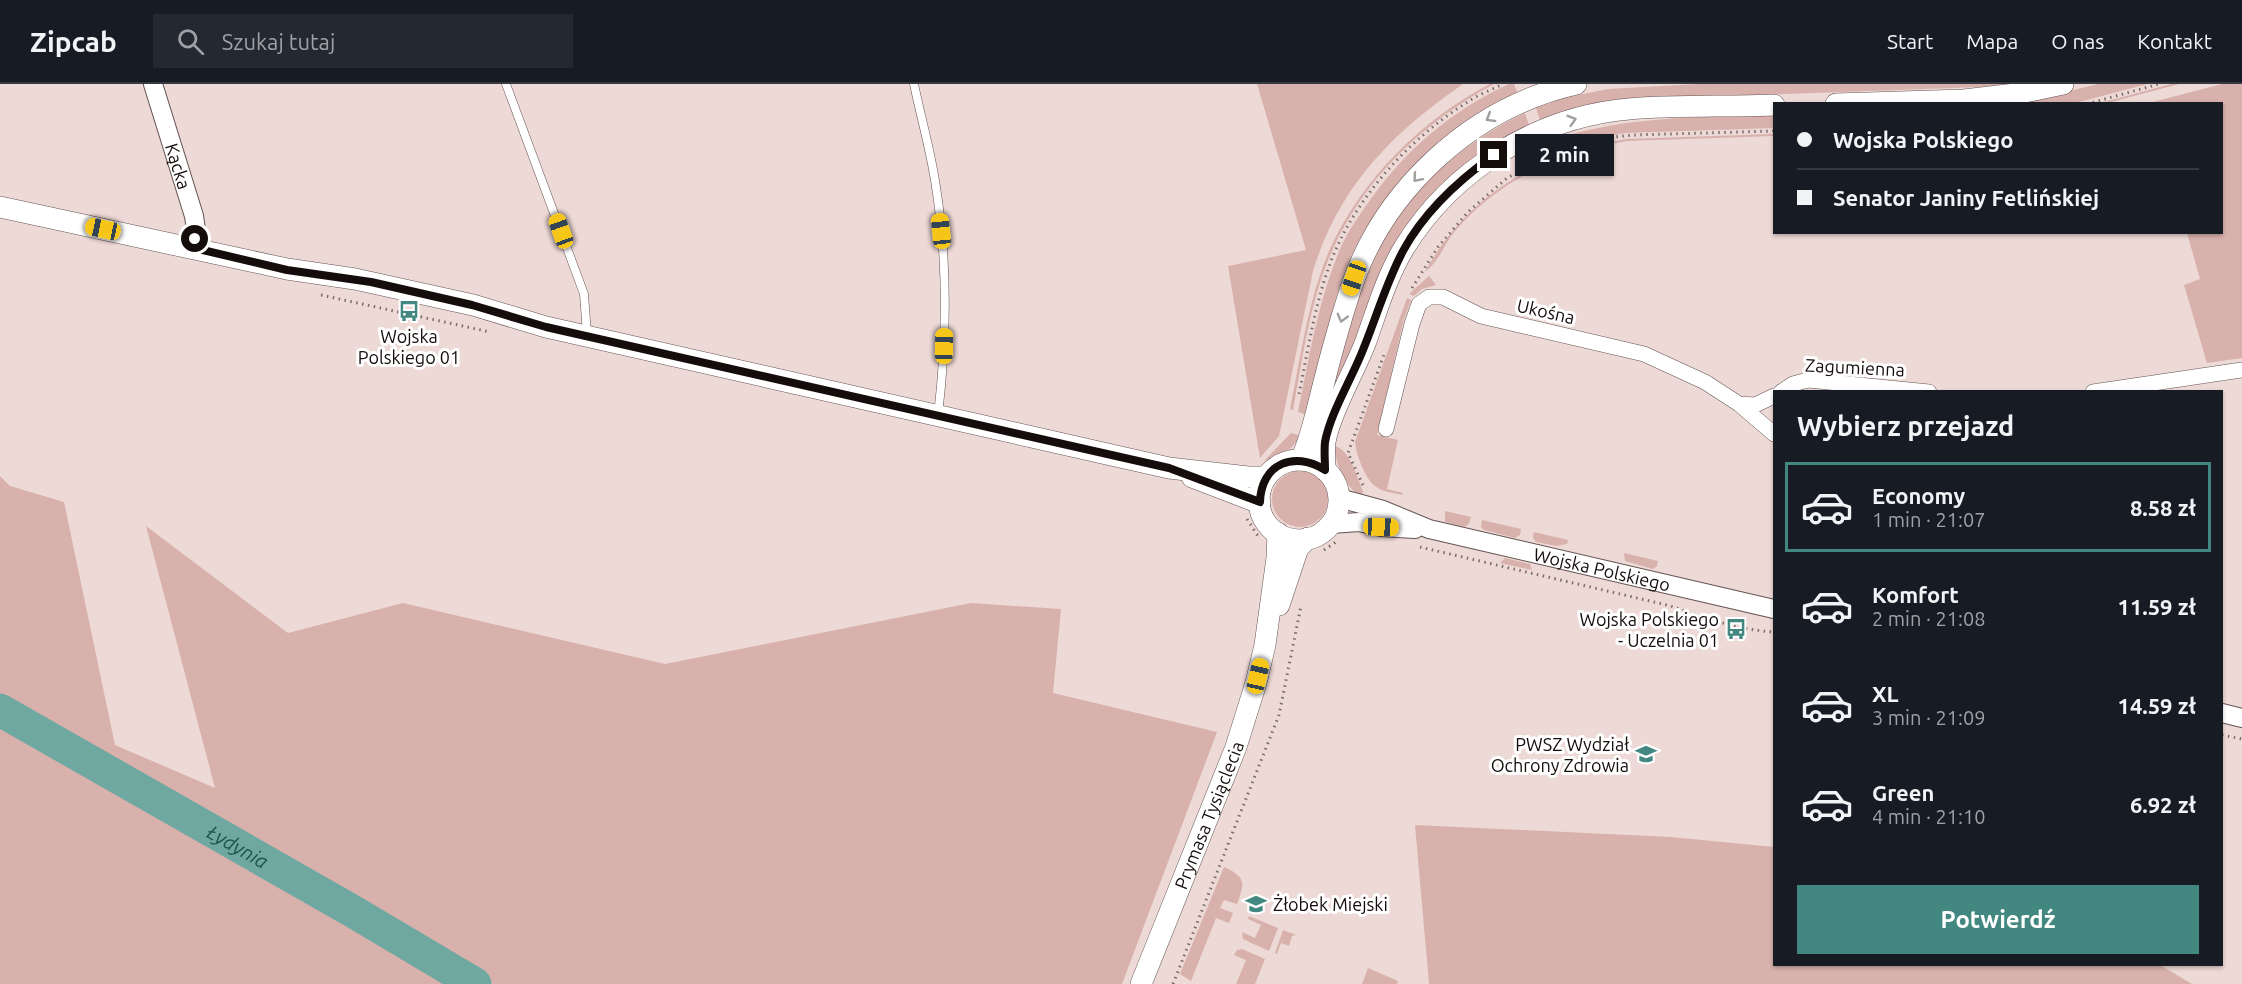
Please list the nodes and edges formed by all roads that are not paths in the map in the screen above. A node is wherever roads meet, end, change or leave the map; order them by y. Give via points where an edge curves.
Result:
1 (153, 84) edge
2 (506, 84) edge
3 (914, 84) edge
4 (2063, 84) edge
5 (1567, 85) edge
6 (1900, 102) edge
7 (1773, 105) edge
8 (0, 207) edge
9 (194, 248) junction
10 (587, 335) junction
11 (2242, 370) edge
12 (1785, 390) edge
13 (1909, 390) edge
14 (2107, 390) edge
15 (1773, 396) edge
16 (1739, 404) junction
17 (938, 416) junction
18 (1386, 429) dead end
19 (1773, 433) edge
20 (1301, 460) junction
21 (1169, 468) junction
22 (1325, 470) junction
23 (1266, 477) junction
24 (1339, 498) junction
25 (1260, 502) junction
26 (1361, 514) junction
27 (1331, 524) junction
28 (1278, 533) junction
29 (1315, 545) junction
30 (1773, 609) edge
31 (1265, 645) junction
32 (2223, 713) edge
33 (2242, 718) edge
34 (1141, 984) edge

1 - 9 street, Kącka via 194,216
2 - 10 lane via 584,294
3 - 17 lane via 936,186 946,276
4 - 6 main road via 1964,100
5 -> 20 main road via 1498,113 1460,139 1425,169 1383,220 1359,262 1348,294 1311,436
22 -> 7 main road via 1326,440 1403,250 1438,204 1478,167 1539,132 1594,114 1629,109
8 - 9 main road
9 - 10 main road via 287,270 355,279
10 - 17 main road
11 - 14 street
12 - 13 street, Zagumienna via 1808,380
15 - 16 street via 1755,405
16 - 18 street, Ukośna via 1705,382 1644,354 1481,316 1443,297 1429,297 1419,304 1412,324
16 - 19 street, Ukośna
17 - 21 main road
20 - 22 main road
20 - 23 main road via 1279,466
21 - 23 main road
21 - 25 main road
22 - 24 main road via 1334,481
23 - 25 main road
24 - 26 street, Wojska Polskiego
24 - 27 main road
25 - 28 main road via 1266,521
26 - 27 street, Wojska Polskiego
26 - 30 street, Wojska Polskiego via 1383,510 1429,529
27 - 29 main road
28 - 29 main road
28 - 31 main road, Prymasa Tysiąclecia
29 - 31 main road, Prymasa Tysiąclecia via 1298,548
31 - 34 main road, Prymasa Tysiąclecia via 1236,747
32 - 33 street

